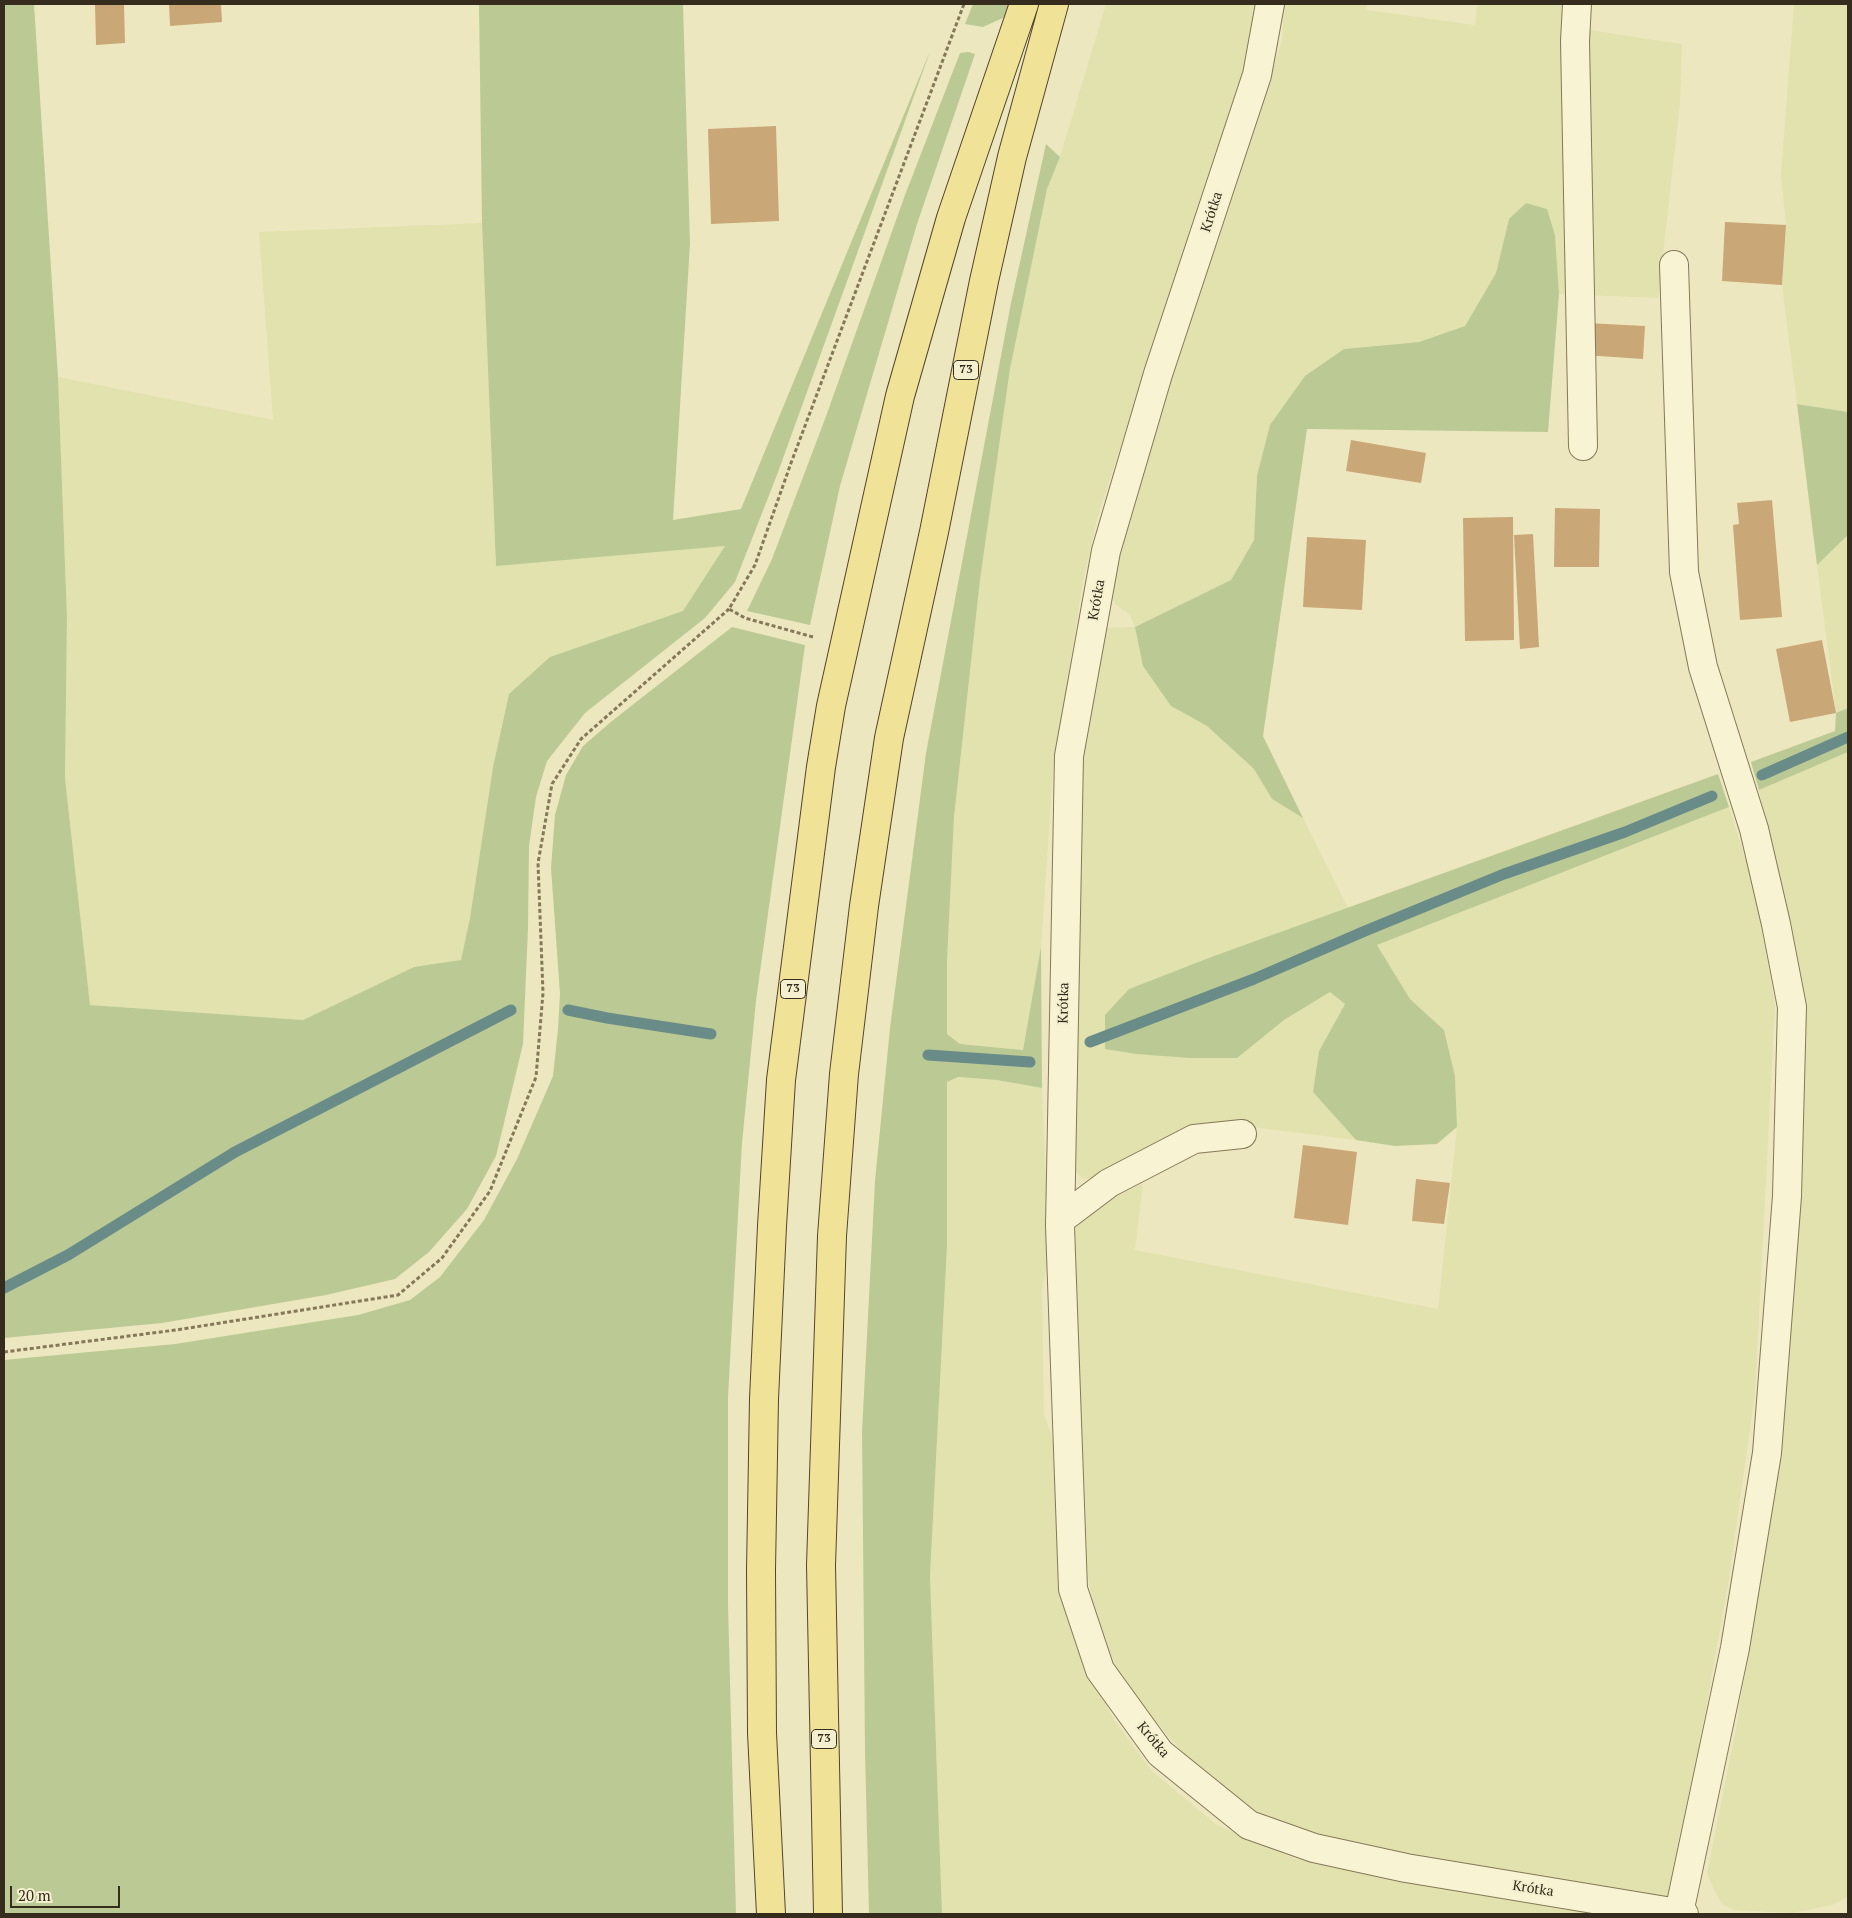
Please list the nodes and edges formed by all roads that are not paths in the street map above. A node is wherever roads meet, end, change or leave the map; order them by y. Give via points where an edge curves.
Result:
1 (1024, 4) edge
2 (1054, 4) edge
3 (1270, 4) edge
4 (1577, 4) edge
5 (1674, 265) dead end
6 (1583, 446) dead end
7 (1242, 1134) dead end
8 (1060, 1220) junction
9 (772, 1914) edge
10 (828, 1914) edge
11 (1681, 1914) edge

1 - 9 main road, 73 via 951,218 900,396 833,697 821,767 781,1080 764,1389 762,1732
2 - 10 main road, 73 via 1012,157 984,281 889,738 853,995 832,1227 821,1565
3 - 8 street, Krótka via 1257,75 1158,374 1106,551 1069,756
4 - 6 street via 1575,51
5 - 11 street via 1684,572 1703,667 1754,829 1792,1007 1787,1196 1767,1453 1735,1648
7 - 8 street via 1194,1139 1109,1183
8 - 11 street, Krótka via 1073,1589 1100,1670 1160,1754 1249,1826 1314,1848 1406,1868

